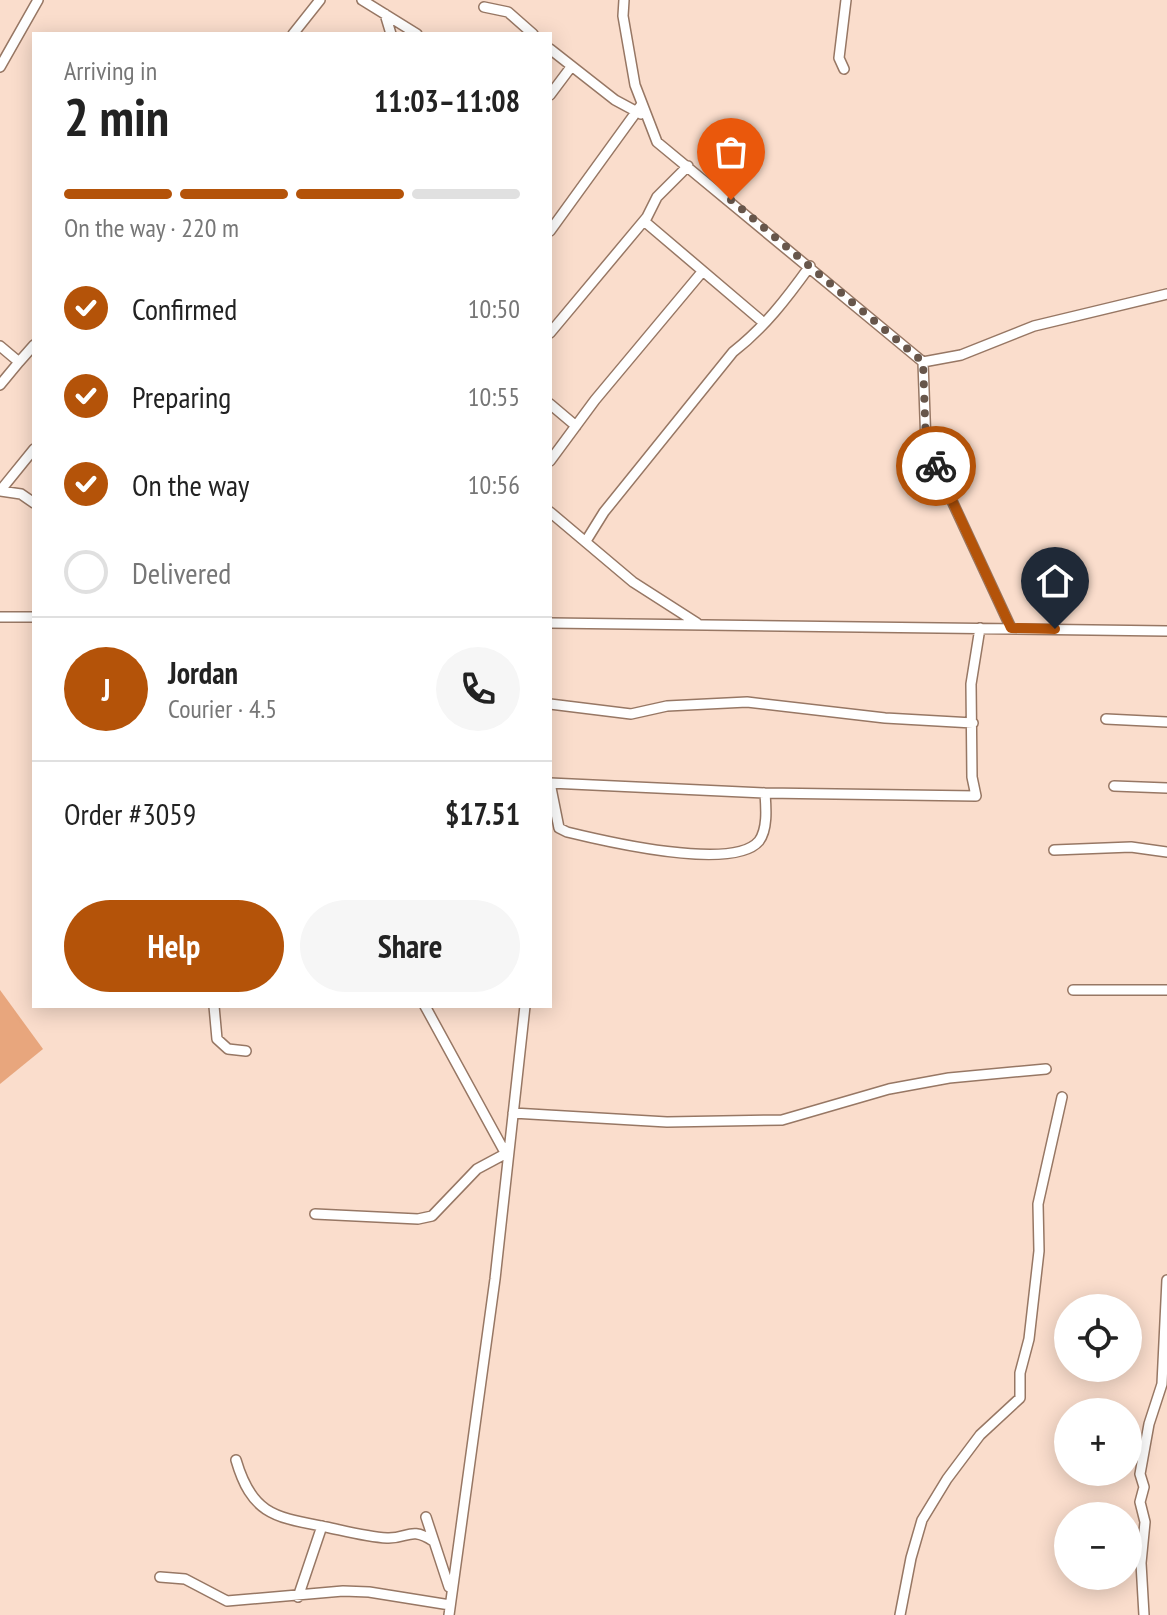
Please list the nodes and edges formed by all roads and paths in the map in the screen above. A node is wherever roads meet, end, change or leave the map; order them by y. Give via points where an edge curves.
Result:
1 (38, 0) edge
2 (320, 0) edge
3 (362, 0) edge
4 (624, 0) edge
5 (846, 0) edge
6 (484, 7) dead end
7 (385, 14) junction
8 (295, 32) edge
9 (390, 32) edge
10 (414, 32) edge
11 (531, 32) edge
12 (0, 42) edge
13 (9, 51) junction
14 (552, 51) edge
15 (0, 67) edge
16 (571, 67) junction
17 (844, 69) dead end
18 (552, 92) edge
19 (639, 108) junction
20 (688, 166) junction
21 (644, 221) junction
22 (552, 228) edge
23 (810, 266) junction
24 (702, 272) junction
25 (1167, 294) edge
26 (764, 323) junction
27 (552, 331) edge
28 (0, 346) edge
29 (32, 347) edge
30 (19, 362) junction
31 (923, 362) junction
32 (0, 385) edge
33 (552, 406) edge
34 (576, 426) junction
35 (32, 451) edge
36 (552, 458) edge
37 (0, 491) edge
38 (32, 502) edge
39 (552, 514) edge
40 (586, 541) junction
41 (0, 617) edge
42 (32, 617) edge
43 (552, 623) edge
44 (700, 625) junction
45 (980, 628) junction
46 (1011, 628) junction
47 (1167, 631) edge
48 (552, 704) edge
49 (1106, 719) dead end
50 (1167, 722) edge
51 (973, 723) junction
52 (552, 783) edge
53 (1114, 786) dead end
54 (1167, 788) edge
55 (552, 793) edge
56 (765, 793) junction
57 (1054, 850) dead end
58 (1167, 852) edge
59 (1073, 990) dead end
60 (1167, 990) edge
61 (214, 1008) edge
62 (426, 1008) edge
63 (525, 1008) edge
64 (246, 1051) dead end
65 (1046, 1069) dead end
66 (1062, 1097) dead end
67 (513, 1113) junction
68 (507, 1156) junction
69 (315, 1214) dead end
70 (1167, 1280) edge
71 (236, 1460) dead end
72 (426, 1517) dead end
73 (322, 1526) junction
74 (433, 1541) junction
75 (160, 1577) dead end
76 (450, 1590) junction
77 (298, 1597) junction
78 (449, 1610) edge
79 (900, 1615) edge
80 (1144, 1615) edge

1 - 13 street
2 - 8 street
3 - 7 street
4 - 19 street
5 - 17 street via 839,58
6 - 11 street via 508,12
7 - 9 street
7 - 10 street
12 - 13 street
13 - 15 street
14 - 16 street
16 - 18 street
16 - 19 street
19 - 20 street via 657,142
19 - 22 street
20 - 21 street via 657,197
20 - 23 street
21 - 24 street
21 - 27 street
23 - 26 street
23 - 31 street
24 - 26 street
24 - 34 street
25 - 31 street via 1034,326 961,355
26 - 40 street via 733,352
28 - 30 street
29 - 30 street
30 - 32 street
31 - 46 street via 926,445
33 - 34 street
34 - 36 street
35 - 37 street
37 - 38 street
39 - 40 street
40 - 44 street via 633,582
41 - 42 street
43 - 44 street
44 - 45 street
45 - 46 street
45 - 51 street via 971,684
46 - 47 street
48 - 51 street via 631,714 667,706 747,702
49 - 50 street
51 - 56 street via 976,796
52 - 56 street
53 - 54 street
55 - 56 street via 559,828 567,832 627,845 720,854 744,852 760,839
57 - 58 street via 1131,847
59 - 60 street
61 - 64 street via 217,1039 228,1049
62 - 68 street
63 - 67 street
65 - 67 street via 889,1089 782,1120 667,1122
66 - 79 street via 1038,1204 1039,1251 1020,1398 980,1435 922,1520
67 - 68 street
68 - 69 street via 477,1169 432,1216
68 - 76 street
70 - 80 street via 1164,1373 1140,1474
71 - 73 street via 243,1483 264,1510
72 - 74 street
73 - 74 street via 389,1538 409,1532
73 - 77 street
74 - 76 street
75 - 77 street via 185,1579 227,1601
76 - 78 street
77 - 78 street via 369,1592

